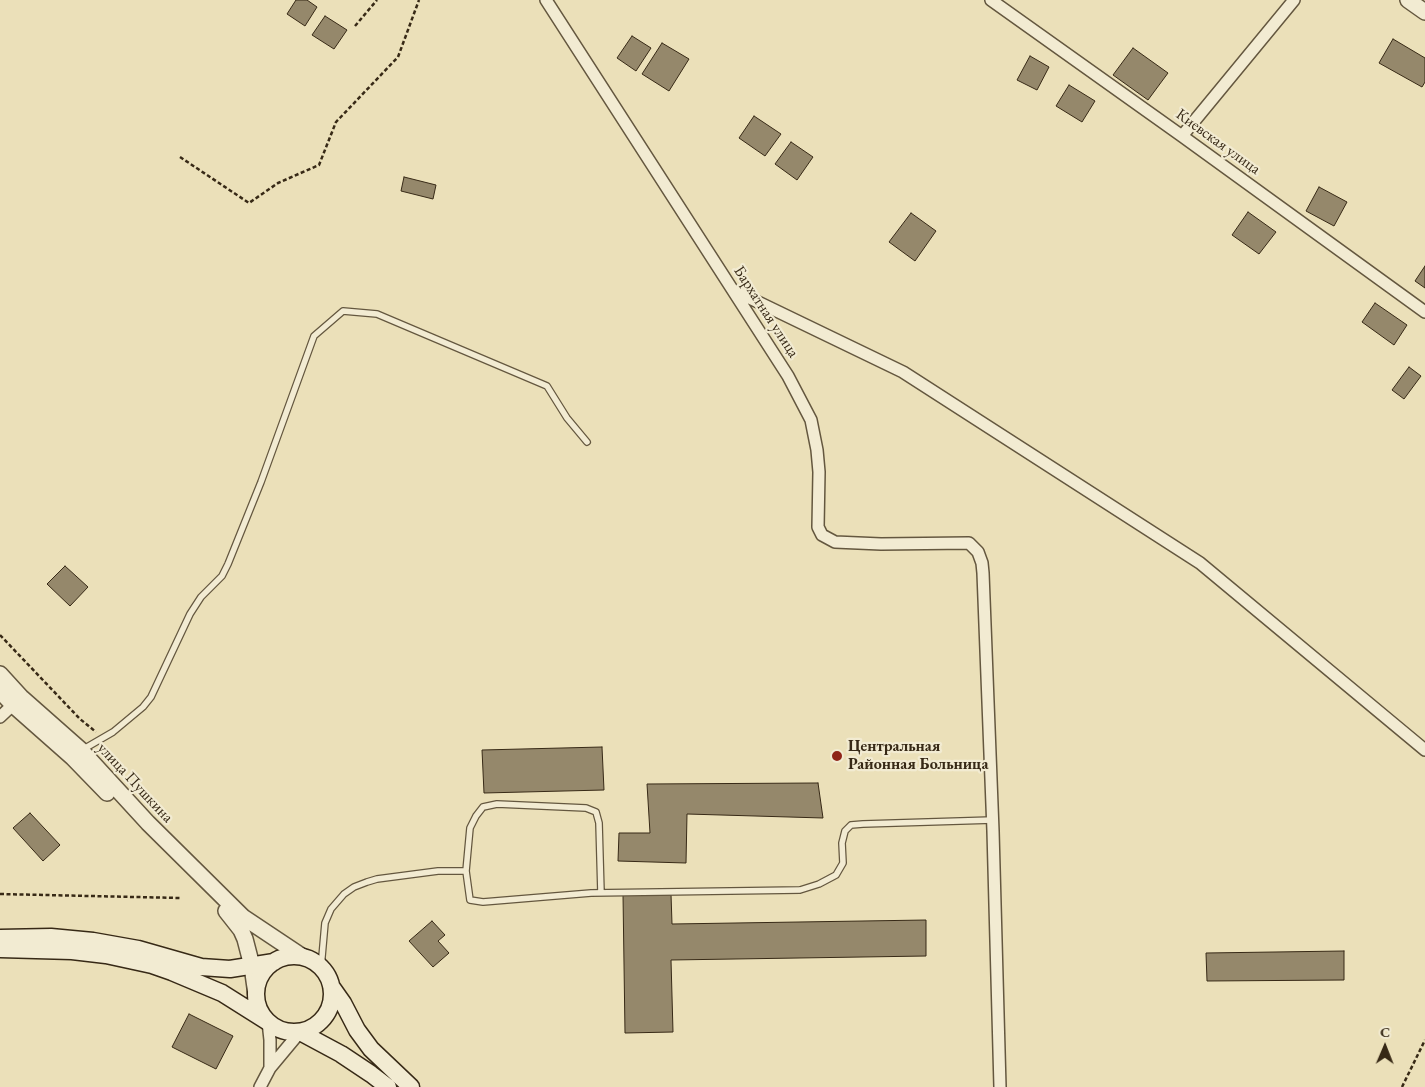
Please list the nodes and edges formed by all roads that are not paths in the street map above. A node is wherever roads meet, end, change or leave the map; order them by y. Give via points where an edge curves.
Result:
1 (546, 0) edge
2 (991, 0) edge
3 (1294, 0) edge
4 (1408, 0) edge
5 (1425, 12) edge
6 (1182, 136) junction
7 (731, 289) junction
8 (1425, 312) edge
9 (586, 442) dead end
10 (0, 674) edge
11 (0, 692) edge
12 (17, 701) junction
13 (0, 717) edge
14 (1425, 750) edge
15 (77, 754) junction
16 (993, 820) junction
17 (466, 872) junction
18 (601, 893) junction
19 (242, 924) junction
20 (0, 938) edge
21 (0, 949) edge
22 (303, 957) junction
23 (274, 962) junction
24 (252, 966) junction
25 (220, 968) junction
26 (321, 968) junction
27 (331, 986) junction
28 (256, 995) junction
29 (268, 1022) junction
30 (300, 1032) junction
31 (270, 1068) junction
32 (260, 1087) edge
33 (388, 1087) edge
34 (411, 1087) edge
35 (1000, 1087) edge

1 - 7 street, Бархатная улица
2 - 6 street, Киевская улица
3 - 6 street
4 - 5 street
6 - 8 street, Киевская улица
7 - 14 street via 903,372 1200,563
7 - 16 street, Бархатная улица via 788,376 811,420 819,472 818,527 822,535 835,542 969,543 978,552 983,573
9 - 15 lane via 547,386 377,314 344,311 314,336 261,482 222,576 201,597 190,614 150,697 143,707 112,732
10 - 12 street, улица Пушкина
11 - 12 street
12 - 13 street
12 - 15 street, улица Пушкина
15 - 19 street, улица Пушкина via 148,823
16 - 18 lane via 851,825 845,831 843,862 836,875 800,890
16 - 35 street
17 - 18 lane via 470,900 483,902
17 - 18 lane via 470,828 483,807 498,804 586,808 596,812 599,822
17 - 26 lane via 438,871 377,879 354,887 331,909 325,923
19 - 22 street, улица Пушкина
19 - 24 street
19 - 25 street via 241,954 234,962
20 - 25 main road via 93,941 138,949 201,967
21 - 29 main road via 72,951 152,965 222,993
22 - 23 main road via 292,956
22 - 26 main road
23 - 24 main road
23 - 28 main road via 260,976
24 - 25 main road
24 - 28 street
26 - 27 main road
27 - 30 main road via 332,995 326,1013 313,1026
27 - 34 main road via 372,1049
28 - 29 main road via 257,1005
29 - 30 main road via 285,1030
29 - 31 street
30 - 31 street
30 - 33 main road via 341,1054
31 - 32 street

